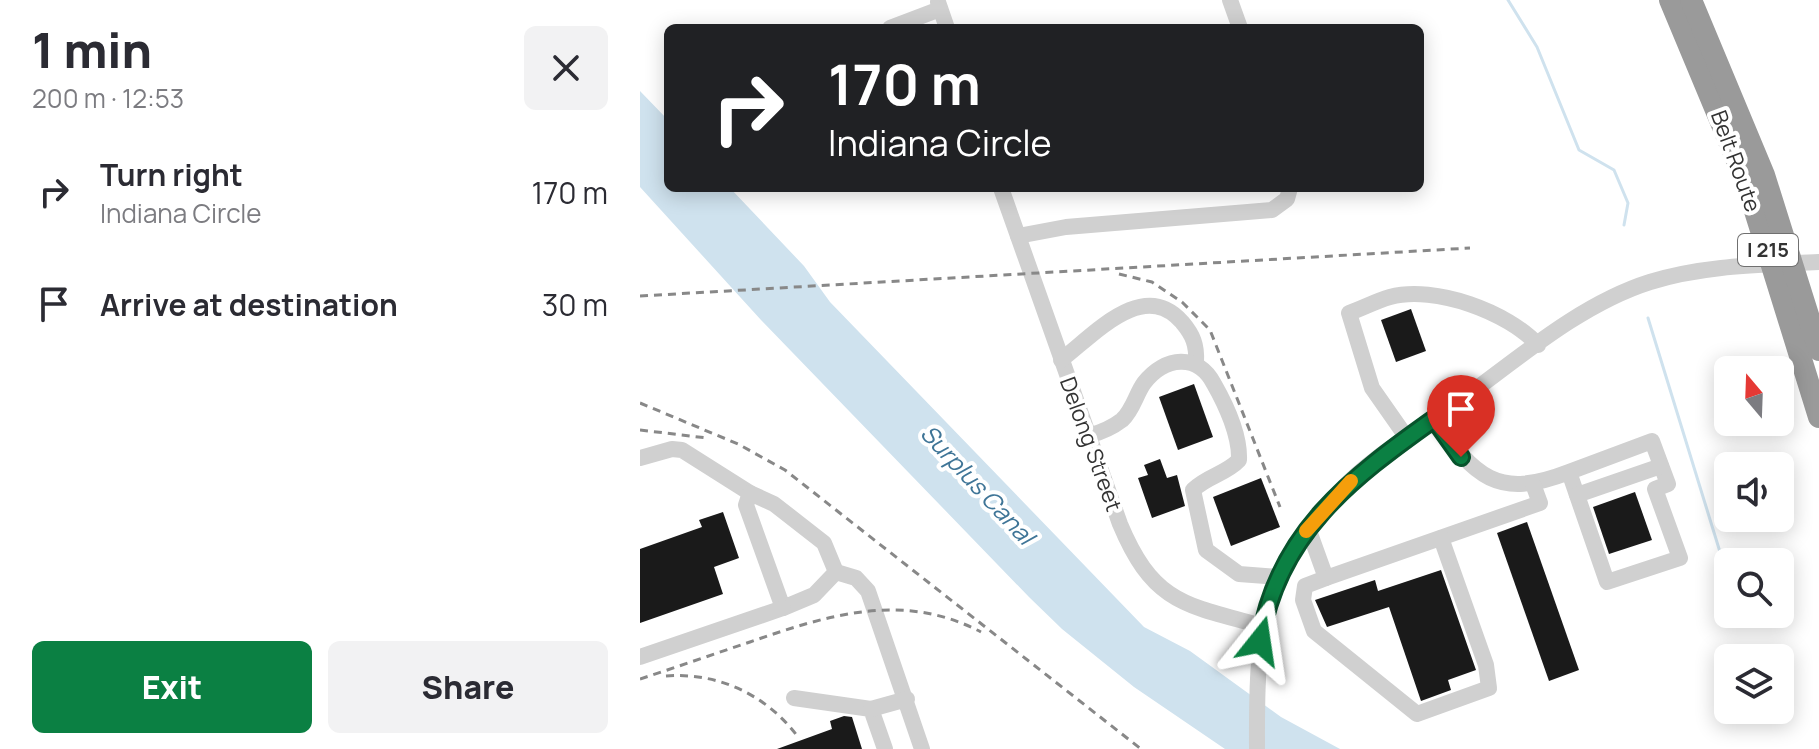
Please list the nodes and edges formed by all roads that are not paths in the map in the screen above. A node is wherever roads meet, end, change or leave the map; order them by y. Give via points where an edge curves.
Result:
1 (1230, 0) edge
2 (1670, 0) edge
3 (1691, 0) edge
4 (939, 4) edge
5 (898, 24) edge
6 (946, 24) edge
7 (1239, 24) edge
8 (1755, 179) junction
9 (1002, 192) edge
10 (1289, 192) edge
11 (1018, 236) junction
12 (1819, 262) edge
13 (1799, 318) junction
14 (1538, 345) junction
15 (1819, 350) edge
16 (1061, 360) junction
17 (1196, 362) junction
18 (1819, 417) edge
19 (1434, 419) junction
20 (1088, 436) junction
21 (1407, 438) junction
22 (640, 458) edge
23 (1661, 466) junction
24 (1569, 472) junction
25 (1533, 484) junction
26 (750, 493) junction
27 (1577, 495) junction
28 (1308, 528) junction
29 (1441, 538) junction
30 (836, 572) junction
31 (1280, 577) junction
32 (1326, 578) junction
33 (783, 608) junction
34 (1262, 626) junction
35 (640, 657) edge
36 (794, 698) dead end
37 (907, 699) junction
38 (871, 709) junction
39 (885, 749) edge
40 (922, 749) edge
41 (1257, 749) edge

1 - 7 street
2 - 8 highway, Belt Route / I 215
3 - 8 highway, Belt Route / I 215
4 - 5 street
4 - 6 street
8 - 13 highway, Belt Route / I 215
9 - 11 street, Delong Street
10 - 11 street via 1272,210 1066,227
11 - 16 street, Delong Street
12 - 14 street via 1724,267 1649,282 1596,307
13 - 15 highway, Belt Route / I 215
13 - 18 highway, Belt Route / I 215
14 - 19 street
14 - 21 street via 1493,312 1440,297 1392,296 1349,313 1372,388
16 - 17 street via 1132,308 1154,304 1167,309 1192,336
16 - 20 street, Delong Street
17 - 20 street via 1161,367 1122,420
17 - 31 street via 1221,396 1239,449 1239,460 1231,469 1193,490 1206,550 1239,574
19 - 21 street
19 - 25 street via 1476,472 1508,485
20 - 34 street, Delong Street via 1146,575 1173,598
21 - 28 street via 1340,490
22 - 26 street via 682,450
23 - 24 street via 1652,441
23 - 27 street
23 - 27 street via 1668,484 1655,489 1680,558 1607,582
24 - 25 street
24 - 27 street
25 - 29 street via 1540,503
26 - 30 street via 774,504 824,543
26 - 33 street via 746,505
28 - 31 street
28 - 32 street
29 - 32 street
29 - 32 street via 1486,665 1489,688 1417,714 1314,631 1303,600 1305,586
30 - 33 street via 814,595
30 - 37 street via 856,578 868,591
31 - 34 street
33 - 35 street
34 - 41 street
36 - 38 street
37 - 38 street
37 - 40 street
38 - 39 street

